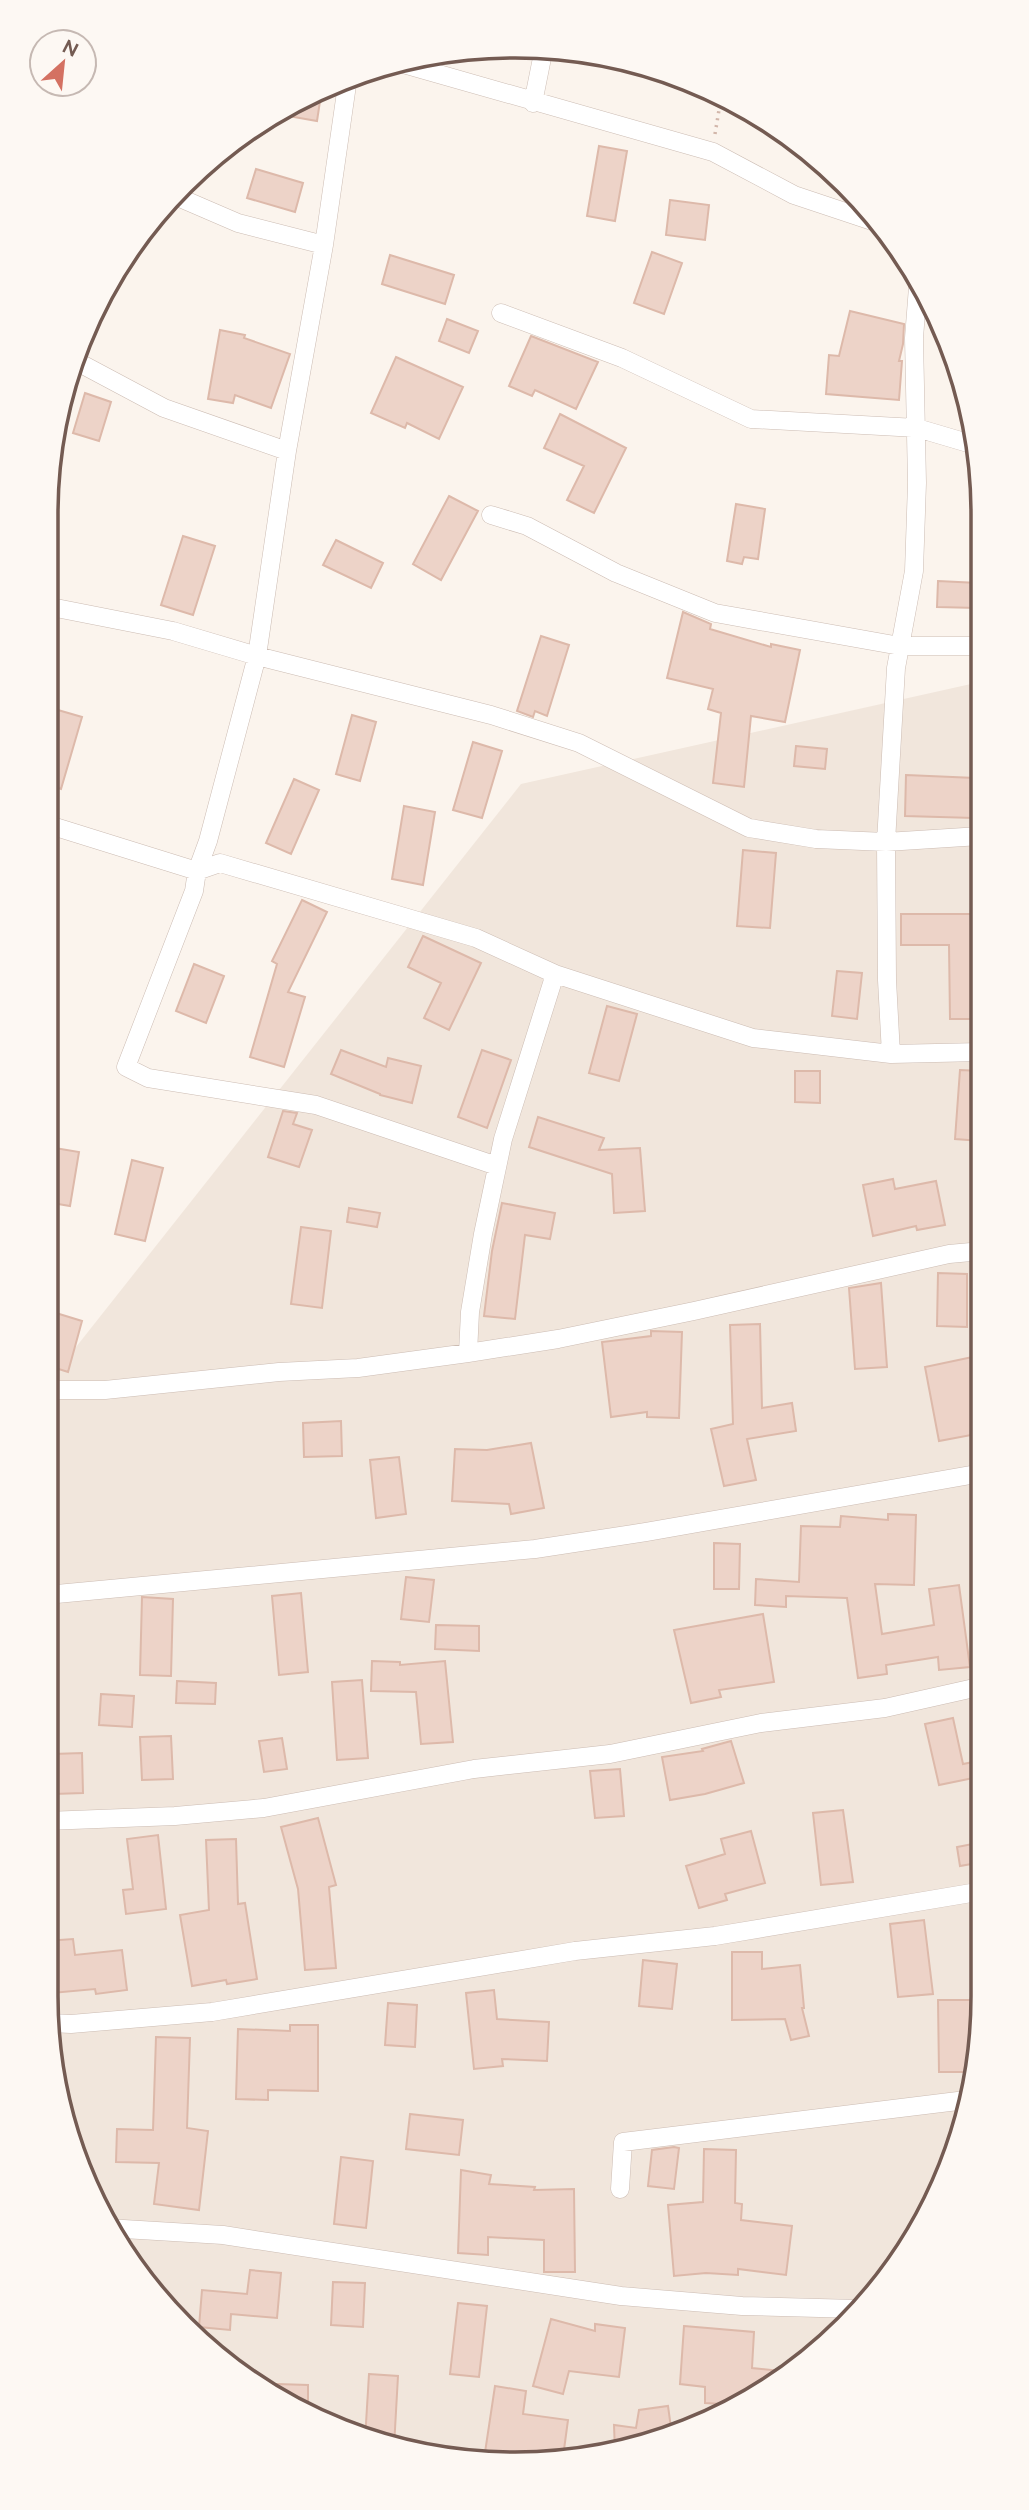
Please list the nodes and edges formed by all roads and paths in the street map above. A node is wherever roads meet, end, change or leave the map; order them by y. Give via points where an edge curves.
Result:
1 (542, 59) edge
2 (418, 68) edge
3 (346, 91) edge
4 (533, 103) junction
5 (720, 106) edge
6 (713, 152) junction
7 (184, 200) edge
8 (862, 218) edge
9 (324, 245) junction
10 (917, 299) edge
11 (501, 313) dead end
12 (83, 365) edge
13 (917, 428) junction
14 (965, 442) edge
15 (287, 451) junction
16 (491, 515) dead end
17 (58, 608) edge
18 (900, 646) junction
19 (971, 646) edge
20 (257, 656) junction
21 (58, 828) edge
22 (971, 837) edge
23 (886, 842) junction
24 (197, 871) junction
25 (555, 974) junction
26 (971, 1052) edge
27 (891, 1054) junction
28 (497, 1166) junction
29 (971, 1252) edge
30 (468, 1353) junction
31 (58, 1390) edge
32 (971, 1475) edge
33 (58, 1594) edge
34 (971, 1689) edge
35 (58, 1821) edge
36 (971, 1893) edge
37 (59, 2024) edge
38 (959, 2101) edge
39 (620, 2189) dead end
40 (122, 2229) edge
41 (846, 2309) edge

1 - 4 street
2 - 4 street
3 - 9 street
4 - 6 street
5 - 6 path
6 - 8 street via 794,195
7 - 9 street via 238,223
9 - 15 street
10 - 13 street
11 - 13 street via 622,359 751,419
12 - 15 street via 164,408
13 - 14 street
13 - 18 street via 914,571
15 - 20 street
16 - 18 street via 527,526 616,573 715,613
17 - 20 street via 173,631
18 - 19 street
18 - 23 street
20 - 23 street via 491,715 579,743 749,828 816,839
20 - 24 street
21 - 24 street
22 - 23 street
23 - 27 street
24 - 25 street via 220,863 476,938
24 - 28 street via 194,891 126,1067 148,1078 316,1105
25 - 27 street via 753,1038
25 - 28 street
26 - 27 street
28 - 30 street via 470,1312
29 - 30 street via 558,1339
30 - 31 street via 358,1368
32 - 33 street via 535,1549
34 - 35 street via 885,1708 761,1723 610,1754 474,1769 264,1808
36 - 37 street via 715,1936 575,1951 212,2012
38 - 39 street via 623,2142
40 - 41 street via 223,2235 621,2296

